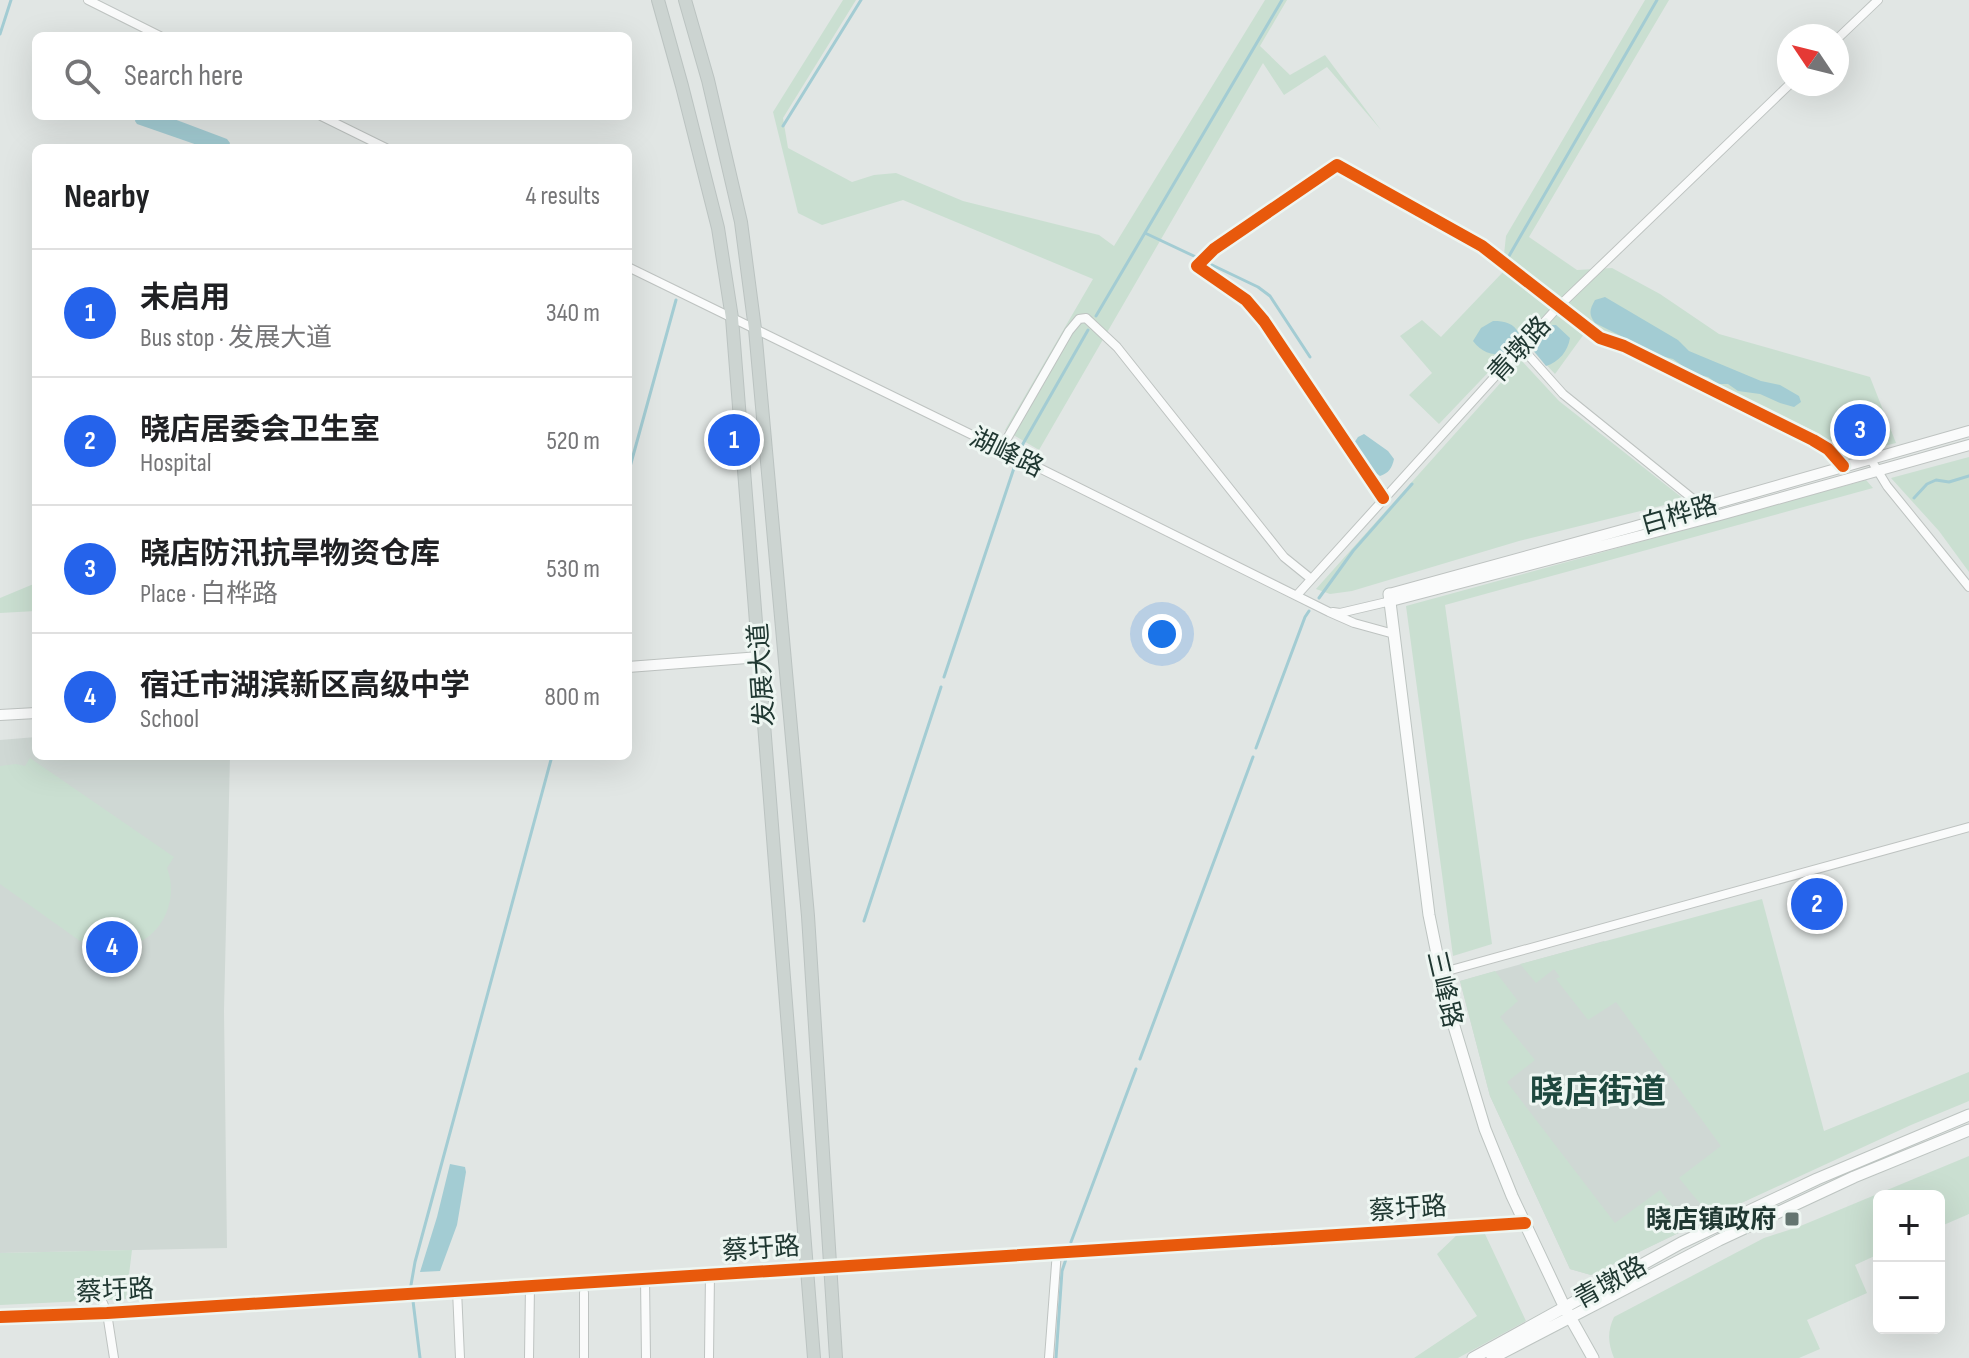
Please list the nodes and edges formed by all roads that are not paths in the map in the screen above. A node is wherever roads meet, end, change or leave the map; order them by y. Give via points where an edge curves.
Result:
1 (88, 0) edge
2 (658, 0) edge
3 (685, 0) edge
4 (1878, 0) edge
5 (1849, 28) edge
6 (152, 32) edge
7 (1778, 96) edge
8 (329, 120) edge
9 (378, 144) edge
10 (632, 269) edge
11 (1558, 307) junction
12 (732, 318) junction
13 (755, 329) junction
14 (1521, 347) junction
15 (1969, 431) edge
16 (1969, 445) edge
17 (1001, 449) junction
18 (1870, 458) junction
19 (1843, 466) junction
20 (1878, 470) junction
21 (1383, 498) junction
22 (1703, 507) junction
23 (1310, 578) junction
24 (1969, 587) edge
25 (1297, 595) junction
26 (1390, 598) junction
27 (1329, 612) junction
28 (1394, 634) junction
29 (760, 657) junction
30 (632, 667) edge
31 (32, 713) edge
32 (0, 715) edge
33 (1969, 827) edge
34 (1440, 973) junction
35 (1969, 1115) edge
36 (1969, 1130) edge
37 (1525, 1223) junction
38 (1057, 1251) junction
39 (831, 1265) junction
40 (808, 1267) junction
41 (710, 1273) junction
42 (645, 1278) junction
43 (530, 1285) junction
44 (457, 1290) junction
45 (584, 1293) dead end
46 (105, 1308) junction
47 (1568, 1313) junction
48 (0, 1317) edge
49 (114, 1358) edge
50 (460, 1358) edge
51 (529, 1358) edge
52 (584, 1358) edge
53 (646, 1358) edge
54 (709, 1358) edge
55 (814, 1358) edge
56 (836, 1358) edge
57 (1049, 1358) edge
58 (1473, 1358) edge
59 (1492, 1358) edge
60 (1593, 1358) edge

1 - 6 street
2 - 12 main road, 发展大道 via 718,228
3 - 13 main road, 发展大道 via 741,222
4 - 5 street
7 - 11 street, 青墩路
8 - 9 street
10 - 12 street, 湖峰路
11 - 14 street, 青墩路
11 - 19 street via 1600,338 1813,440
11 - 21 street via 1482,246 1337,165 1197,266 1246,300 1264,321
12 - 13 street, 湖峰路
12 - 29 main road, 发展大道
13 - 17 street, 湖峰路
13 - 39 main road, 发展大道 via 808,916
14 - 21 street, 青墩路
14 - 22 street via 1563,394
15 - 18 street, 白桦路
16 - 20 street, 白桦路
17 - 23 street via 1069,331 1086,318 1117,347 1284,557
17 - 25 street, 湖峰路
18 - 19 street, 白桦路
18 - 20 street
19 - 22 street, 白桦路
20 - 24 street
20 - 26 street, 白桦路
21 - 23 street, 青墩路
22 - 26 street, 白桦路
23 - 25 street, 青墩路
25 - 27 street, 湖峰路
26 - 27 street
26 - 28 main road, 三峰路
27 - 28 street, 湖峰路
28 - 34 main road, 三峰路
29 - 30 street
29 - 40 main road, 发展大道
31 - 32 street
33 - 34 street
34 - 37 main road, 三峰路 via 1485,1129
35 - 47 main road, 青墩路 via 1681,1243
36 - 47 main road, 青墩路 via 1854,1177
37 - 38 street, 蔡圩路
37 - 47 main road, 三峰路
38 - 39 street, 蔡圩路
38 - 57 street
39 - 40 street, 蔡圩路
39 - 56 main road, 发展大道
40 - 41 street, 蔡圩路
40 - 55 main road, 发展大道
41 - 42 street, 蔡圩路
41 - 54 street
42 - 43 street, 蔡圩路
42 - 53 street
43 - 44 street, 蔡圩路
43 - 51 street
44 - 46 street, 蔡圩路
44 - 50 street
45 - 52 street
46 - 48 street, 蔡圩路
46 - 49 street
47 - 58 main road, 青墩路
47 - 59 main road, 青墩路
47 - 60 main road, 三峰路

